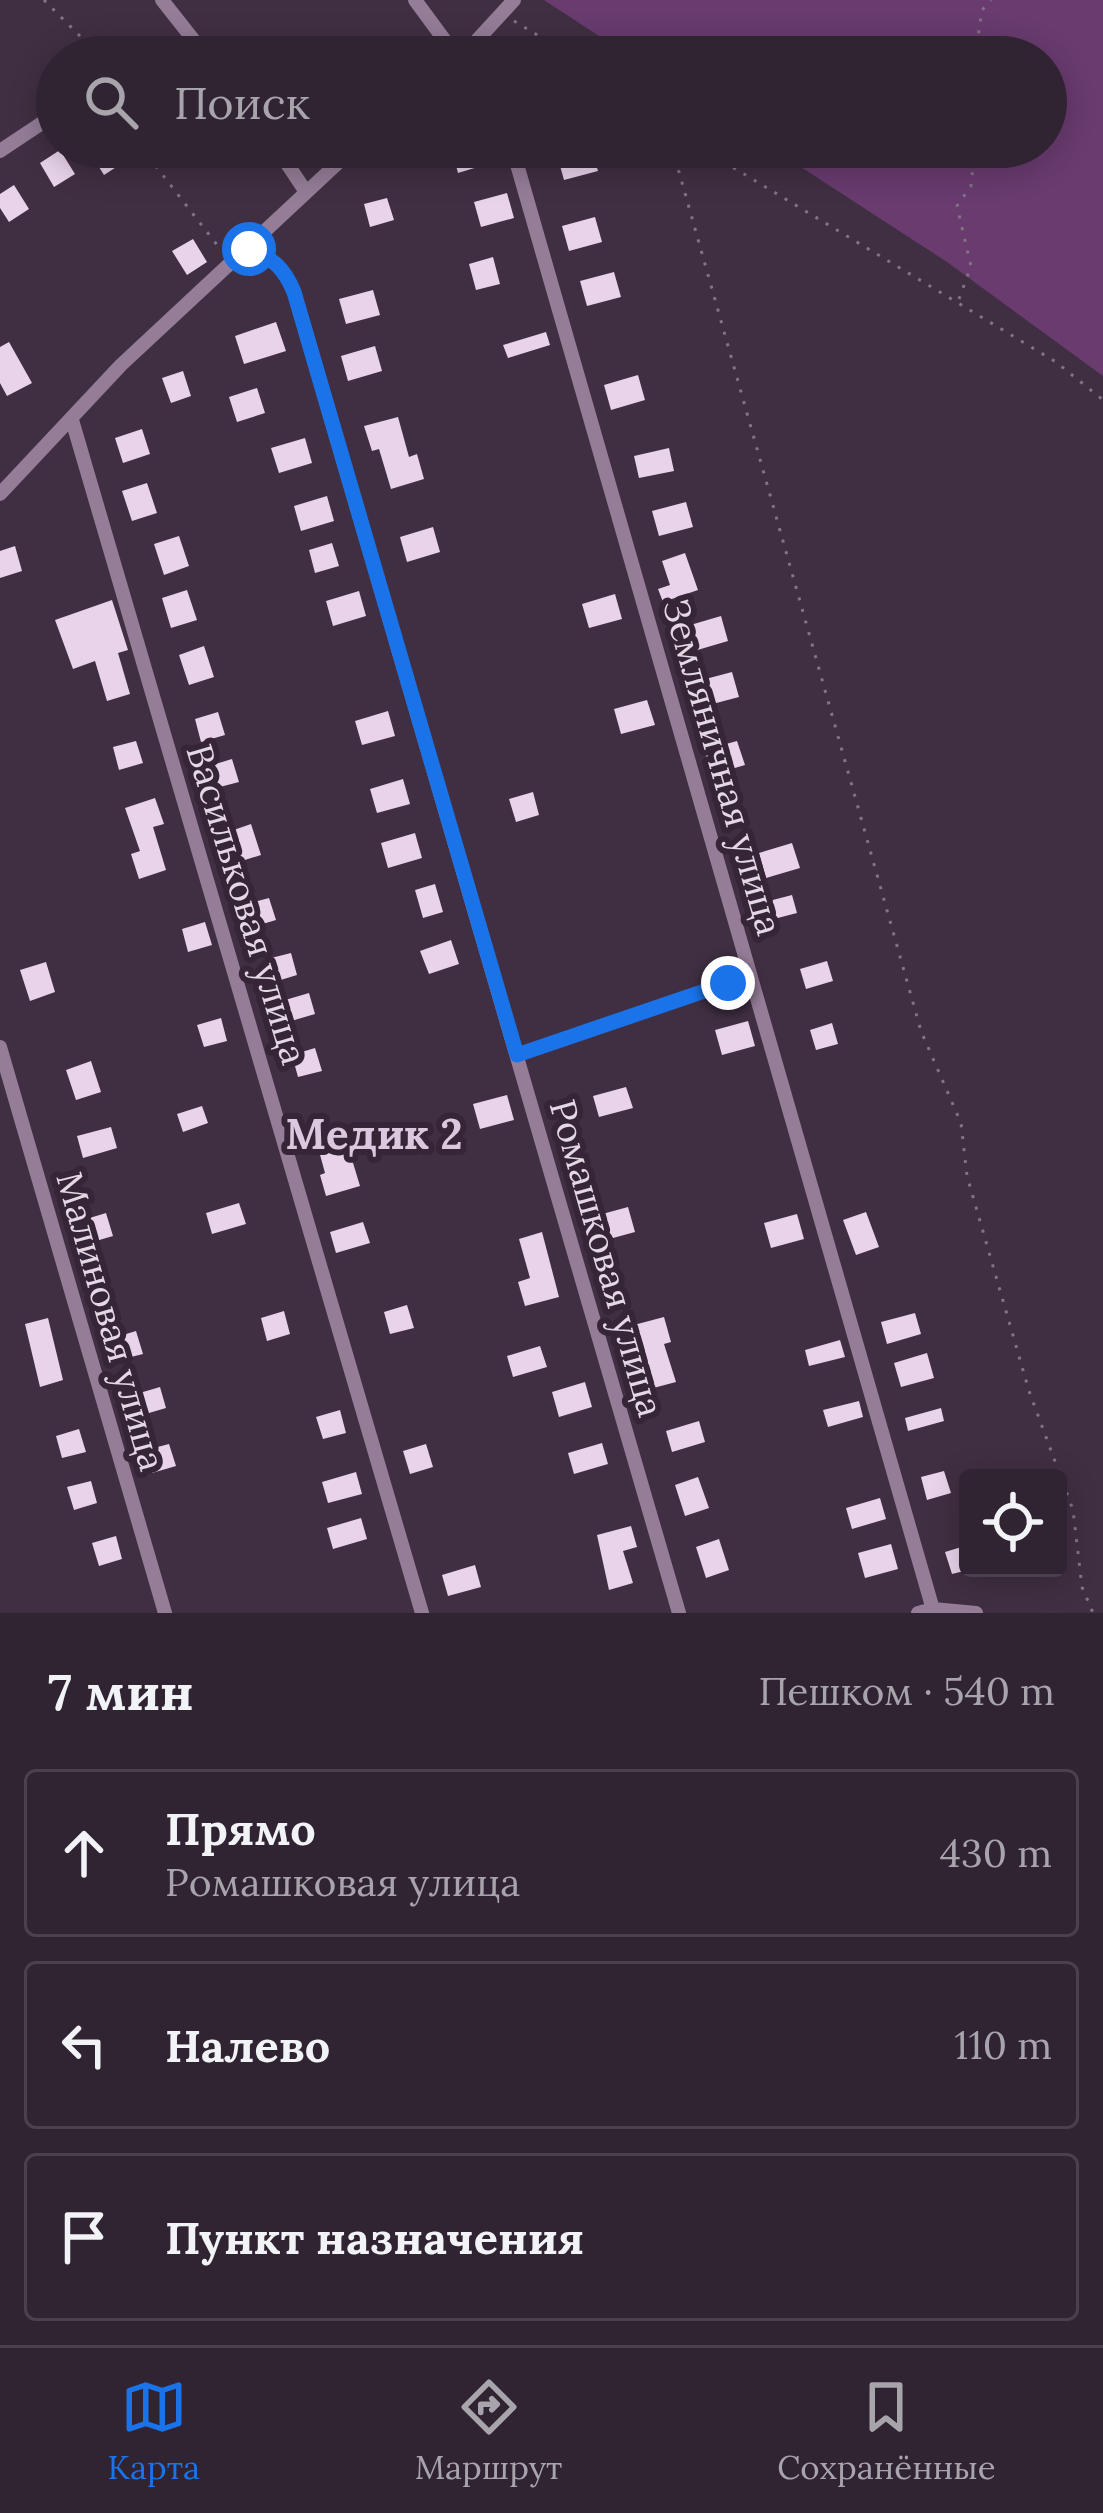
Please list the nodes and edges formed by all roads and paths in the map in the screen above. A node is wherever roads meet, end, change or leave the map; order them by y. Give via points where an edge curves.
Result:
1 (44, 0) edge
2 (162, 0) edge
3 (415, 0) edge
4 (514, 0) edge
5 (991, 0) edge
6 (502, 15) junction
7 (80, 36) edge
8 (191, 36) edge
9 (446, 36) edge
10 (480, 36) edge
11 (538, 36) edge
12 (978, 36) edge
13 (36, 127) edge
14 (0, 152) edge
15 (157, 168) edge
16 (290, 168) edge
17 (332, 168) edge
18 (518, 168) edge
19 (678, 168) edge
20 (734, 168) edge
21 (973, 168) edge
22 (306, 192) junction
23 (249, 249) junction
24 (231, 265) junction
25 (957, 302) junction
26 (1103, 400) edge
27 (72, 420) junction
28 (0, 494) edge
29 (752, 975) junction
30 (0, 1047) edge
31 (517, 1055) junction
32 (928, 1612) edge
33 (165, 1613) edge
34 (422, 1613) edge
35 (679, 1613) edge
36 (976, 1613) edge
37 (1093, 1613) edge

1 - 7 path
2 - 8 street
3 - 9 street
4 - 6 street
5 - 12 path
6 - 10 street
6 - 11 path
13 - 14 street
15 - 24 path
16 - 22 street
17 - 22 street
18 - 29 street, Земляничная улица
19 - 37 path via 921,1030 961,1123 968,1176 1022,1370 1072,1510
20 - 25 path
21 - 25 path via 957,206 970,266
22 - 23 street
23 - 24 street
23 - 31 street, Ромашковая улица via 285,271 294,292
24 - 27 street
25 - 26 path
27 - 28 street
27 - 34 street, Васильковая улица
29 - 31 lane
29 - 32 street, Земляничная улица
30 - 33 street, Малиновая улица
31 - 35 street, Ромашковая улица
32 - 36 street

